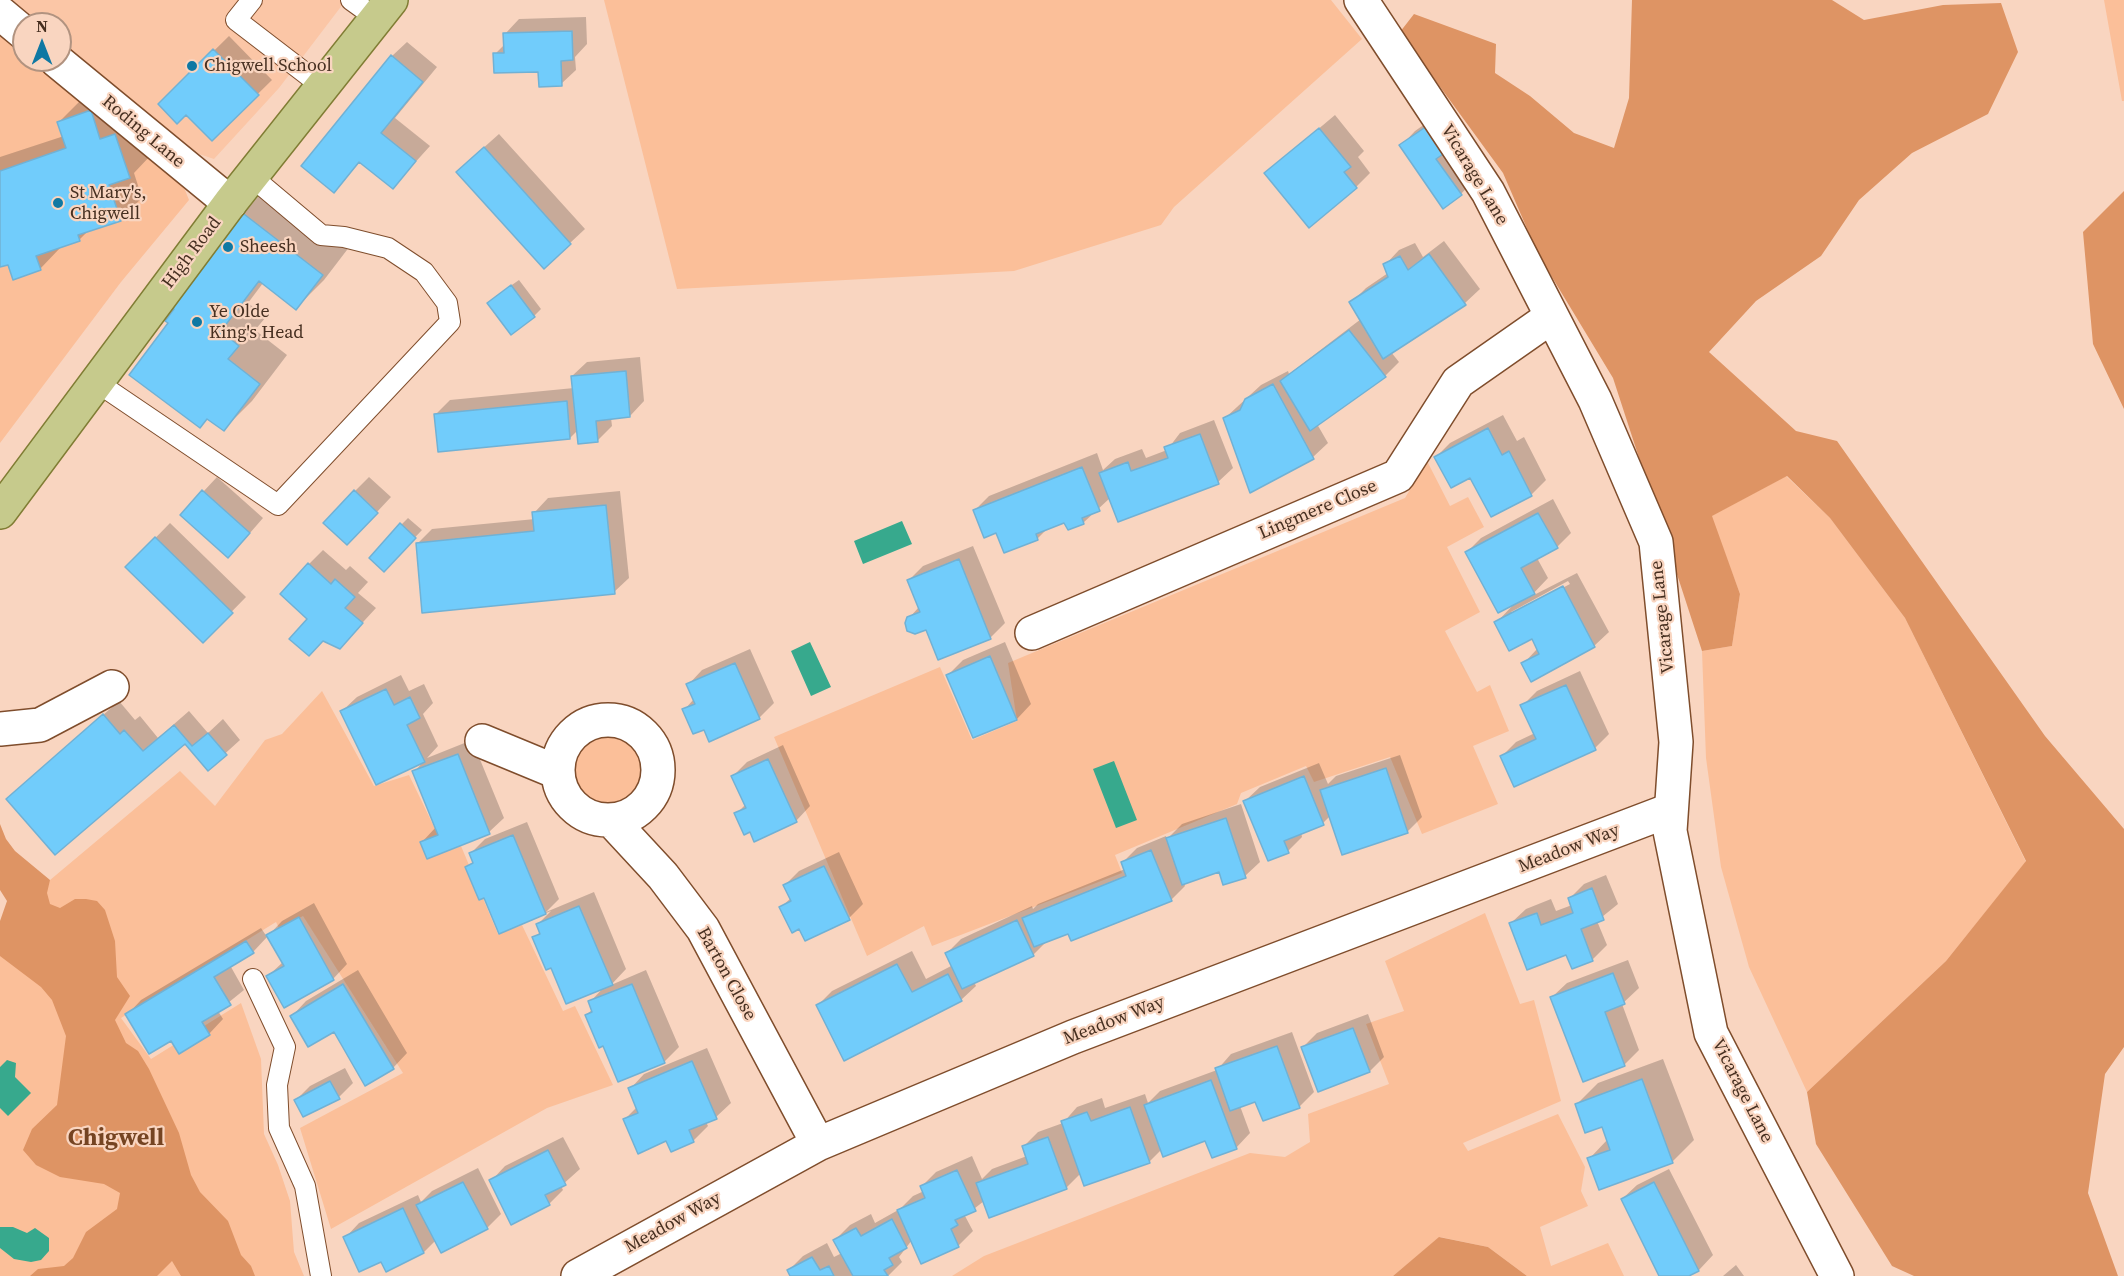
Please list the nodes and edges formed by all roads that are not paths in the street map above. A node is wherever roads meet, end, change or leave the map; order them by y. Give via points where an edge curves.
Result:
1 (252, 0) edge
2 (1360, 0) edge
3 (373, 6) edge
4 (0, 13) edge
5 (12, 23) edge
6 (72, 72) edge
7 (322, 86) junction
8 (252, 177) junction
9 (230, 203) junction
10 (1551, 316) junction
11 (95, 381) junction
12 (0, 512) edge
13 (1032, 633) dead end
14 (112, 687) dead end
15 (0, 729) edge
16 (482, 741) dead end
17 (557, 772) junction
18 (1670, 810) junction
19 (612, 821) junction
20 (253, 979) dead end
21 (818, 1143) junction
22 (321, 1276) edge
23 (578, 1276) edge
24 (1837, 1276) edge

1 - 7 lane via 236,20
2 - 10 street, Vicarage Lane via 1488,192
3 - 7 main road, High Road
4 - 5 street
6 - 9 street, Roding Lane
7 - 8 main road, High Road
8 - 9 main road, High Road
8 - 11 lane via 321,235 388,248 424,272 447,303 450,322 278,505
9 - 11 main road, High Road
10 - 13 street, Lingmere Close via 1458,382 1398,476
10 - 18 street, Vicarage Lane via 1595,400 1656,542 1676,742
11 - 12 main road, High Road
14 - 15 street via 40,725
16 - 17 street
17 - 19 street via 569,803 581,813
17 - 19 street via 559,755 567,739 596,721 613,720 645,735 654,750 657,782 641,809
18 - 21 street, Meadow Way via 1073,1037
18 - 24 street, Vicarage Lane via 1670,831 1712,1033
19 - 21 street, Barton Close via 663,876 703,929
20 - 22 lane via 285,1047 277,1085 279,1128 304,1186
21 - 23 street, Meadow Way

